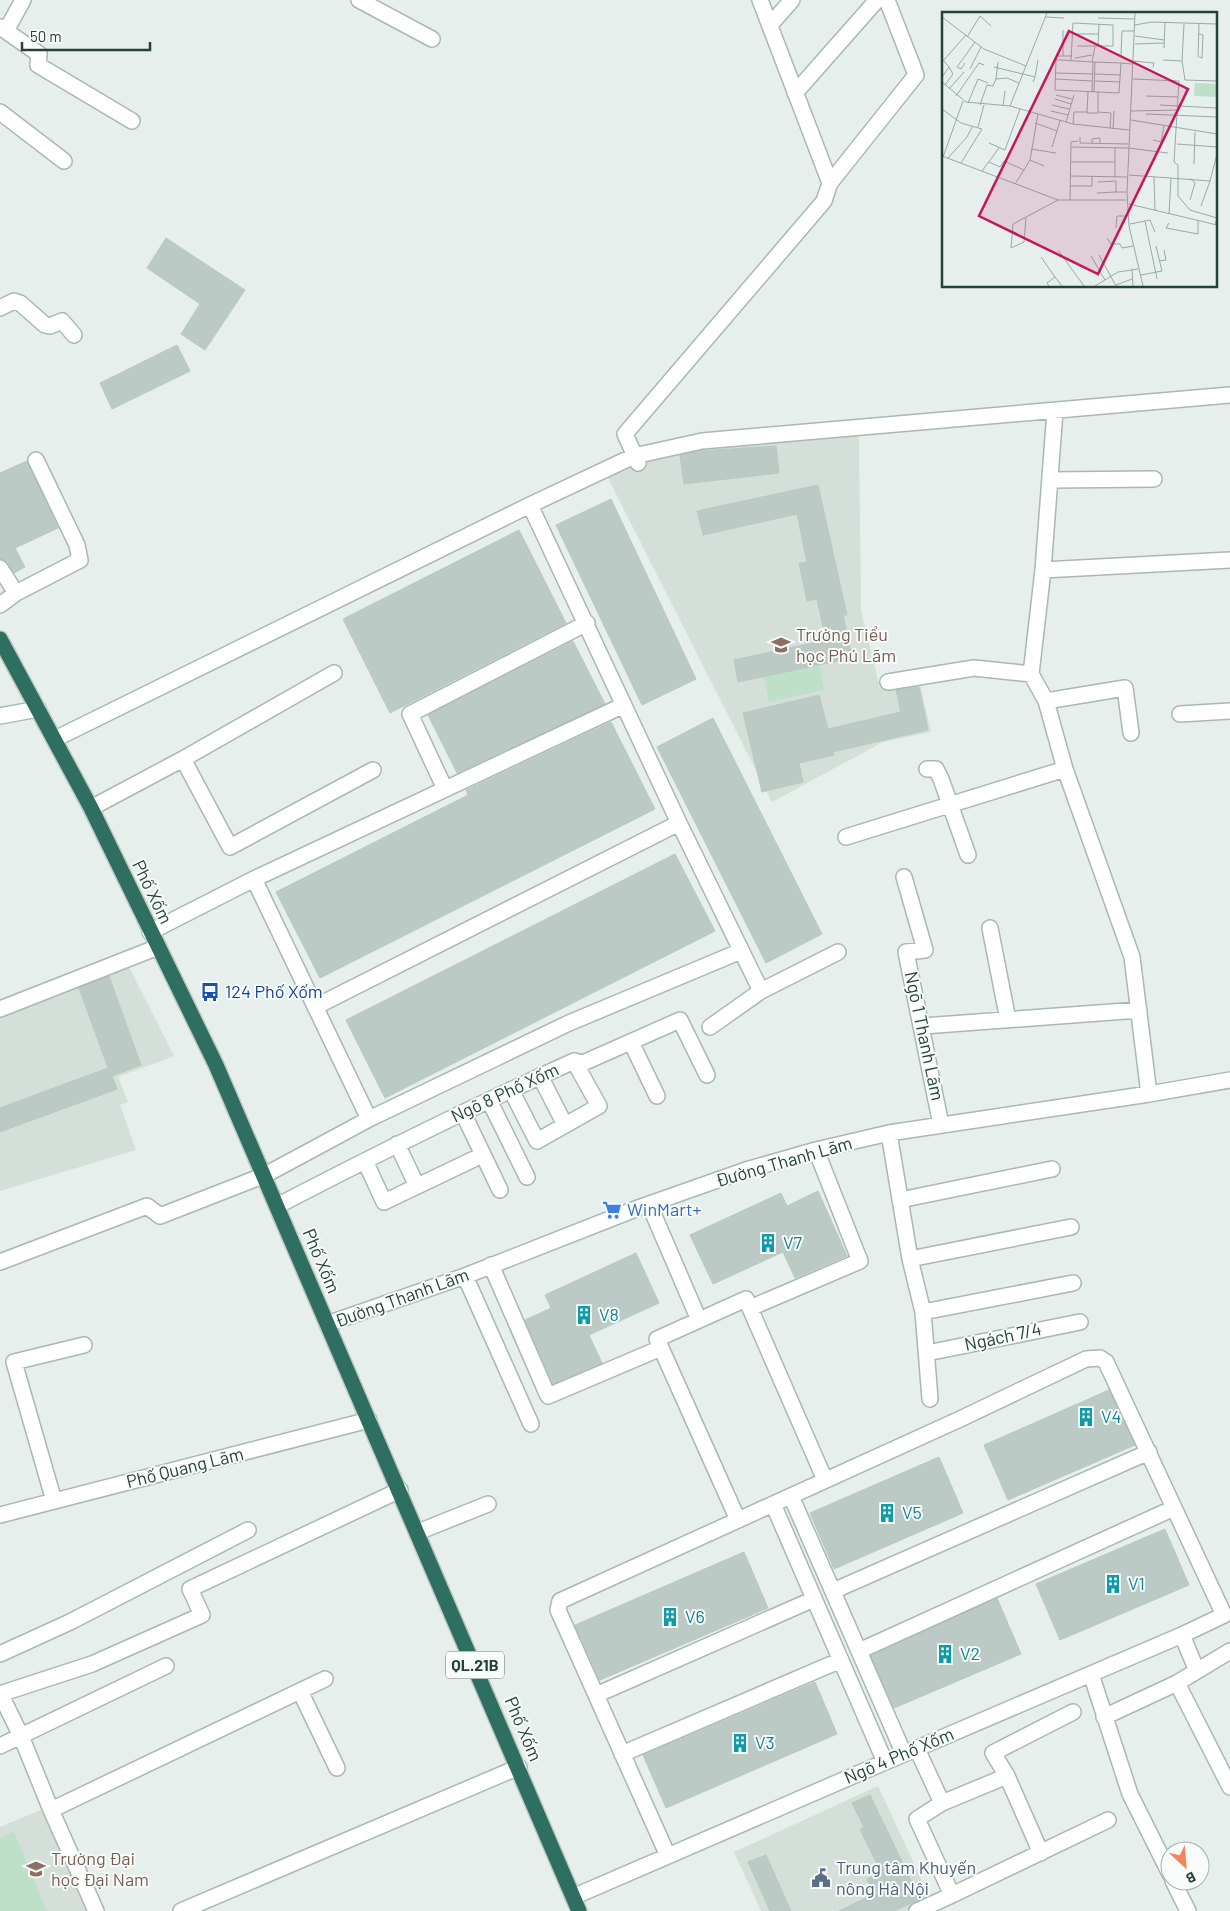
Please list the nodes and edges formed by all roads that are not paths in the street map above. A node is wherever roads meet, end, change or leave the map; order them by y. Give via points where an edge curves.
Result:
1 (23, 0) edge
2 (359, 0) edge
3 (760, 0) edge
4 (792, 0) edge
5 (877, 0) edge
6 (887, 0) edge
7 (770, 26) junction
8 (3, 29) edge
9 (432, 39) dead end
10 (795, 92) junction
11 (0, 112) edge
12 (132, 121) dead end
13 (64, 161) dead end
14 (830, 183) junction
15 (0, 308) edge
16 (74, 335) dead end
17 (1230, 395) edge
18 (1055, 411) junction
19 (36, 460) dead end
20 (636, 460) junction
21 (1154, 479) dead end
22 (1051, 480) junction
23 (530, 505) junction
24 (1230, 560) edge
25 (0, 568) edge
26 (1043, 570) junction
27 (16, 592) junction
28 (0, 605) edge
29 (587, 623) junction
30 (0, 639) edge
31 (334, 673) dead end
32 (1032, 674) junction
33 (888, 682) dead end
34 (1046, 701) junction
35 (624, 704) junction
36 (38, 709) junction
37 (1230, 711) edge
38 (1180, 714) dead end
39 (0, 716) edge
40 (1131, 734) dead end
41 (55, 739) junction
42 (183, 759) junction
43 (928, 769) dead end
44 (1066, 769) junction
45 (374, 770) dead end
46 (445, 789) junction
47 (952, 805) junction
48 (91, 808) junction
49 (679, 823) junction
50 (846, 837) dead end
51 (968, 855) dead end
52 (904, 877) dead end
53 (254, 879) junction
54 (990, 928) dead end
55 (150, 932) junction
56 (158, 947) junction
57 (741, 951) junction
58 (838, 952) dead end
59 (761, 991) junction
60 (316, 1007) junction
61 (0, 1009) edge
62 (1139, 1010) junction
63 (1008, 1020) junction
64 (923, 1026) junction
65 (710, 1027) dead end
66 (631, 1042) junction
67 (574, 1061) junction
68 (707, 1075) dead end
69 (540, 1076) junction
70 (1230, 1080) edge
71 (511, 1090) junction
72 (1150, 1094) junction
73 (657, 1096) dead end
74 (489, 1100) junction
75 (463, 1113) junction
76 (369, 1119) junction
77 (566, 1125) junction
78 (942, 1125) junction
79 (888, 1133) junction
80 (397, 1144) junction
81 (816, 1150) junction
82 (474, 1159) dead end
83 (365, 1161) junction
84 (1052, 1169) dead end
85 (264, 1175) junction
86 (527, 1177) dead end
87 (416, 1186) junction
88 (500, 1190) dead end
89 (900, 1200) junction
90 (649, 1204) junction
91 (277, 1206) junction
92 (1071, 1226) dead end
93 (910, 1260) junction
94 (0, 1262) edge
95 (491, 1265) junction
96 (464, 1276) junction
97 (1073, 1283) dead end
98 (750, 1308) junction
99 (923, 1312) junction
100 (699, 1320) junction
101 (1080, 1322) dead end
102 (328, 1324) junction
103 (84, 1344) dead end
104 (661, 1348) junction
105 (926, 1353) junction
106 (930, 1399) dead end
107 (369, 1420) junction
108 (531, 1424) dead end
109 (1149, 1452) junction
110 (825, 1480) junction
111 (400, 1490) junction
112 (791, 1496) junction
113 (54, 1501) junction
114 (488, 1504) dead end
115 (773, 1504) junction
116 (1174, 1508) junction
117 (0, 1515) edge
118 (738, 1520) junction
119 (248, 1530) dead end
120 (418, 1532) junction
121 (833, 1591) junction
122 (814, 1599) junction
123 (1182, 1635) junction
124 (859, 1651) junction
125 (1230, 1651) edge
126 (0, 1654) edge
127 (841, 1660) junction
128 (166, 1666) dead end
129 (1197, 1671) junction
130 (1091, 1674) junction
131 (325, 1679) dead end
132 (1177, 1683) junction
133 (300, 1691) junction
134 (0, 1693) edge
135 (596, 1695) junction
136 (1073, 1712) dead end
137 (1104, 1717) junction
138 (22, 1736) junction
139 (0, 1746) edge
140 (911, 1751) junction
141 (622, 1754) junction
142 (885, 1762) junction
143 (518, 1767) junction
144 (337, 1768) dead end
145 (1007, 1776) junction
146 (1230, 1787) edge
147 (942, 1804) junction
148 (51, 1810) junction
149 (1108, 1820) dead end
150 (1041, 1852) junction
151 (1160, 1854) edge
152 (668, 1856) junction
153 (1177, 1891) edge
154 (952, 1895) junction
155 (572, 1896) junction
156 (923, 1910) edge
157 (1184, 1910) edge
158 (96, 1911) edge
159 (182, 1911) edge
160 (579, 1911) edge

1 - 8 street
2 - 9 street
3 - 7 street
4 - 7 street
5 - 10 street
6 - 14 street via 916,75
7 - 10 street
8 - 12 street via 39,54 38,64
10 - 14 street
11 - 13 street
14 - 20 street via 824,200 625,434
15 - 16 street via 14,301 20,303 45,325 62,321
17 - 18 street
18 - 20 street via 702,442
18 - 22 street
19 - 27 street via 81,556 77,563
20 - 23 street
21 - 22 street
22 - 26 street
23 - 29 street
23 - 41 street
24 - 26 street
25 - 27 street
26 - 32 street
27 - 28 street
29 - 35 street
29 - 46 street via 410,714
30 - 36 highway, Phố Xốm / QL.21B
31 - 42 street
32 - 33 street via 974,668
32 - 34 street
34 - 40 street via 1125,688
34 - 44 street
35 - 46 street
35 - 49 street
36 - 39 street
36 - 41 highway, Phố Xốm / QL.21B
37 - 38 street
41 - 48 highway, Phố Xốm / QL.21B
42 - 45 street via 230,847
42 - 48 street
43 - 47 street via 936,769
44 - 47 street
44 - 62 street via 1132,957
46 - 53 street
47 - 50 street
47 - 51 street
48 - 55 highway, Phố Xốm / QL.21B
49 - 57 street
49 - 60 street
52 - 64 street, Ngõ 1 Thanh Lãm via 925,950 906,952
53 - 55 street
53 - 60 street
54 - 63 street
55 - 56 highway, Phố Xốm / QL.21B
56 - 61 street
56 - 85 highway, Phố Xốm / QL.21B via 216,1065
57 - 59 street
57 - 76 street via 569,1024
58 - 59 street
59 - 65 street
60 - 76 street
62 - 63 street
62 - 72 street
63 - 64 street
64 - 78 street, Ngõ 1 Thanh Lãm
66 - 67 street, Ngõ 8 Phố Xốm via 583,1063
66 - 68 street, Ngõ 8 Phố Xốm via 680,1020
66 - 73 street
67 - 69 street, Ngõ 8 Phố Xốm
67 - 77 street via 600,1106
69 - 71 street, Ngõ 8 Phố Xốm
69 - 77 street
70 - 72 street, Đường Thanh Lãm
71 - 74 street, Ngõ 8 Phố Xốm
71 - 77 street via 537,1140
72 - 78 street, Đường Thanh Lãm
74 - 75 street, Ngõ 8 Phố Xốm
74 - 86 street
75 - 80 street, Ngõ 8 Phố Xốm
75 - 88 street
76 - 85 street
78 - 79 street, Đường Thanh Lãm
79 - 81 street, Đường Thanh Lãm
79 - 89 street
80 - 83 street, Ngõ 8 Phố Xốm
80 - 87 street
81 - 90 street, Đường Thanh Lãm
81 - 98 street via 860,1261
82 - 87 street
83 - 87 street via 384,1202
83 - 91 street, Ngõ 8 Phố Xốm
84 - 89 street
85 - 91 highway, Phố Xốm / QL.21B
85 - 94 street via 160,1216 147,1206
89 - 93 street
90 - 95 street, Đường Thanh Lãm
90 - 100 street
91 - 102 highway, Phố Xốm / QL.21B
92 - 93 street
93 - 99 street
95 - 96 street, Đường Thanh Lãm
95 - 104 street via 548,1396
96 - 102 street, Đường Thanh Lãm
96 - 108 street
97 - 99 street
98 - 100 street via 746,1299
98 - 110 street
99 - 105 street
100 - 104 street via 657,1339
101 - 105 street, Ngách 7/4
102 - 107 highway, Phố Xốm / QL.21B
103 - 113 street via 14,1362
104 - 118 street
105 - 106 street
107 - 111 highway, Phố Xốm / QL.21B
107 - 113 street, Phố Quang Lãm
109 - 110 street via 1110,1366 1094,1357
109 - 116 street
109 - 121 street
110 - 112 street
111 - 120 highway, Phố Xốm / QL.21B
111 - 134 street via 190,1589 202,1615 92,1664
112 - 115 street
112 - 121 street
113 - 117 street, Phố Quang Lãm
114 - 120 street
115 - 118 street
115 - 122 street
116 - 123 street, Ngõ 4 Phố Xốm via 1224,1615
116 - 124 street
118 - 135 street via 560,1602 558,1610
119 - 126 street via 70,1622
120 - 143 highway, Phố Xốm / QL.21B
121 - 124 street
122 - 127 street
122 - 135 street
123 - 129 street
123 - 130 street, Ngõ 4 Phố Xốm
124 - 140 street
125 - 129 street
127 - 141 street
127 - 142 street
128 - 138 street
129 - 132 street
130 - 137 street
130 - 140 street, Ngõ 4 Phố Xốm
131 - 133 street
132 - 137 street
132 - 146 street
133 - 144 street
133 - 148 street
134 - 138 street
135 - 141 street
136 - 145 street via 993,1753
137 - 151 street via 1130,1794
138 - 139 street
138 - 148 street
140 - 142 street, Ngõ 4 Phố Xốm
140 - 147 street
141 - 152 street
142 - 152 street, Ngõ 4 Phố Xốm
143 - 155 highway, Phố Xốm / QL.21B
143 - 159 street
145 - 147 street
145 - 150 street
147 - 154 street via 917,1819
148 - 158 street
149 - 150 street
150 - 154 street
152 - 155 street, Ngõ 4 Phố Xốm
153 - 157 street
154 - 156 street
155 - 160 highway, Phố Xốm / QL.21B

